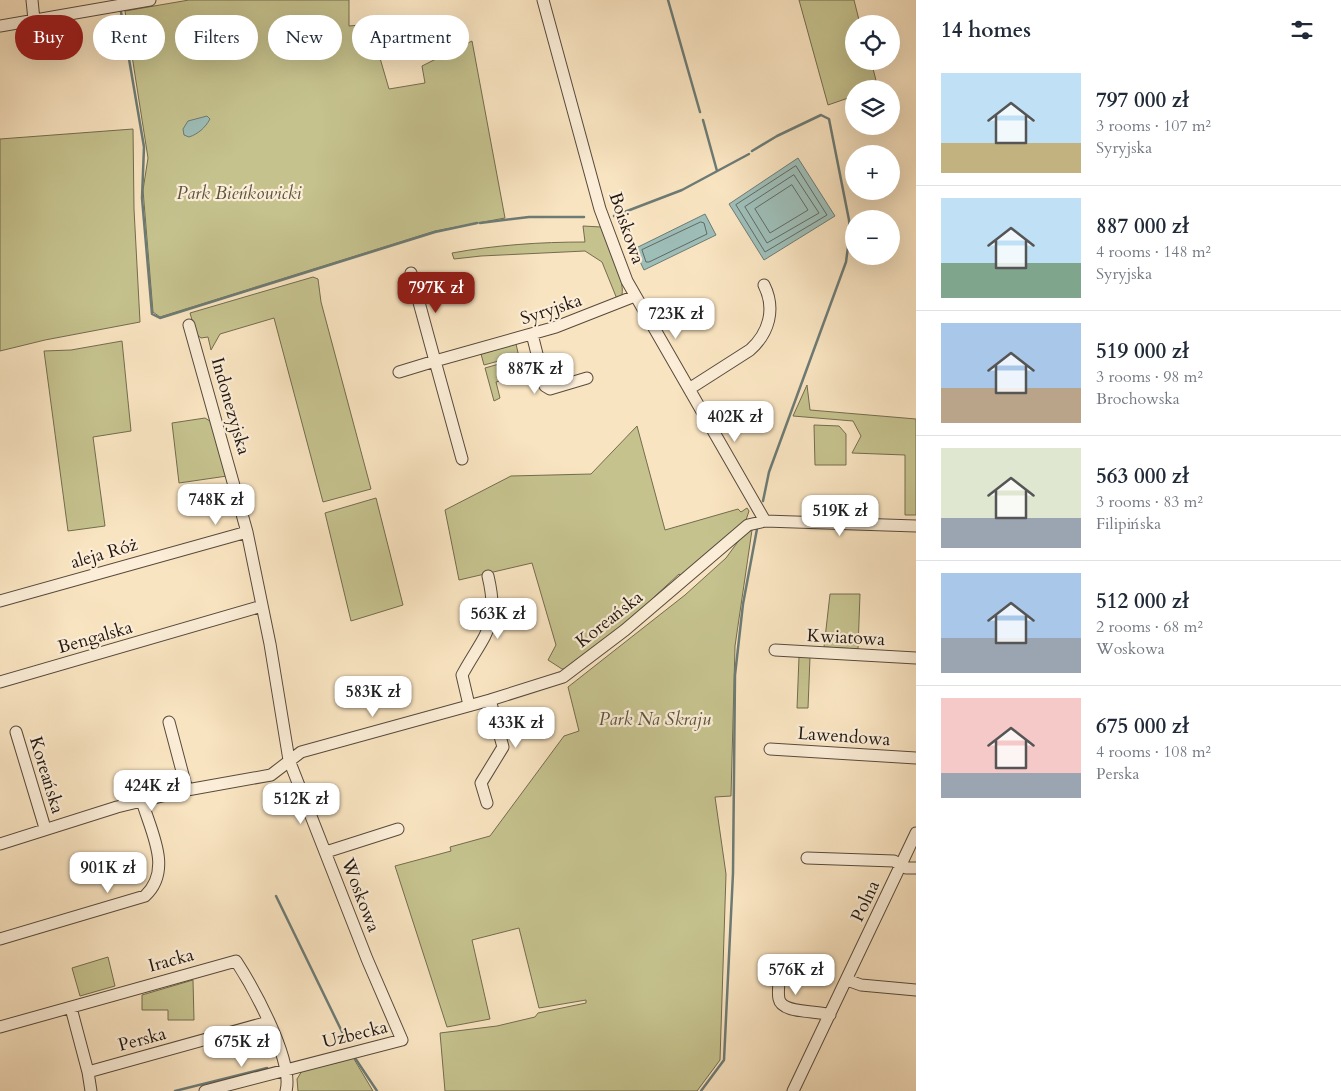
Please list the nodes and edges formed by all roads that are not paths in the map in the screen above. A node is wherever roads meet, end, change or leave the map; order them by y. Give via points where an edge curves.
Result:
1 (32, 0) edge
2 (150, 0) edge
3 (543, 0) edge
4 (34, 15) edge
5 (63, 15) edge
6 (15, 23) edge
7 (0, 26) edge
8 (411, 273) dead end
9 (764, 285) dead end
10 (635, 296) junction
11 (189, 325) dead end
12 (532, 334) junction
13 (435, 361) junction
14 (399, 372) dead end
15 (587, 378) dead end
16 (691, 393) junction
17 (462, 459) dead end
18 (766, 521) junction
19 (916, 526) edge
20 (247, 532) junction
21 (488, 576) dead end
22 (0, 601) edge
23 (262, 606) junction
24 (270, 644) joint
25 (775, 650) dead end
26 (916, 658) edge
27 (0, 682) edge
28 (490, 700) junction
29 (469, 705) junction
30 (169, 722) dead end
31 (16, 732) dead end
32 (770, 749) dead end
33 (916, 758) edge
34 (289, 760) junction
35 (187, 790) junction
36 (142, 801) junction
37 (487, 803) dead end
38 (45, 828) junction
39 (398, 829) dead end
40 (916, 833) edge
41 (0, 844) edge
42 (326, 852) junction
43 (807, 858) dead end
44 (900, 865) junction
45 (916, 868) edge
46 (0, 939) edge
47 (780, 970) dead end
48 (847, 980) junction
49 (916, 990) edge
50 (71, 1008) junction
51 (830, 1015) junction
52 (268, 1022) junction
53 (0, 1027) edge
54 (402, 1040) joint
55 (287, 1070) junction
56 (88, 1072) junction
57 (91, 1091) edge
58 (205, 1091) edge
59 (286, 1091) edge
60 (793, 1091) edge

1 - 4 street
2 - 5 street
3 - 10 street, Boiskowa via 600,208
6 - 7 street
8 - 13 street
9 - 16 street via 770,313 759,342
10 - 12 street, Syryjska
10 - 16 street, Boiskowa
11 - 20 street, Indonezyjska
12 - 13 street, Syryjska
12 - 15 street via 545,386 550,389
13 - 14 street, Syryjska
13 - 17 street
16 - 18 street, Boiskowa
18 - 19 street
18 - 28 street, Koreańska via 748,525 625,630 563,677
20 - 22 street, aleja Róż
20 - 23 street, Indonezyjska
21 - 29 street via 492,620 462,675
23 - 24 street, Indonezyjska
23 - 27 street, Bengalska
24 - 34 street, Woskowa
25 - 26 street, Kwiatowa
28 - 29 street, Koreańska
28 - 37 street via 503,747 481,783
29 - 34 street, Koreańska via 302,752
30 - 35 street
31 - 38 street, Koreańska
32 - 33 street, Lawendowa
34 - 35 street, Koreańska via 276,772 263,777
34 - 42 street, Woskowa
35 - 36 street, Koreańska
36 - 38 street, Koreańska
36 - 46 street via 160,862 154,888 145,896 130,901
38 - 41 street, Koreańska
39 - 42 street
40 - 44 street, Polna
42 - 54 street, Woskowa
43 - 44 street via 894,861
44 - 45 street
44 - 48 street, Polna
47 - 51 street via 778,998 781,1004 786,1008
48 - 49 street
48 - 51 street, Polna
50 - 52 street, Iracka via 236,961
50 - 53 street, Iracka
50 - 56 street
51 - 60 street, Polna
52 - 55 street, Iracka
52 - 56 street, Perska
54 - 55 street, Uzbecka
55 - 58 street, Uzbecka
55 - 59 street
56 - 57 street

